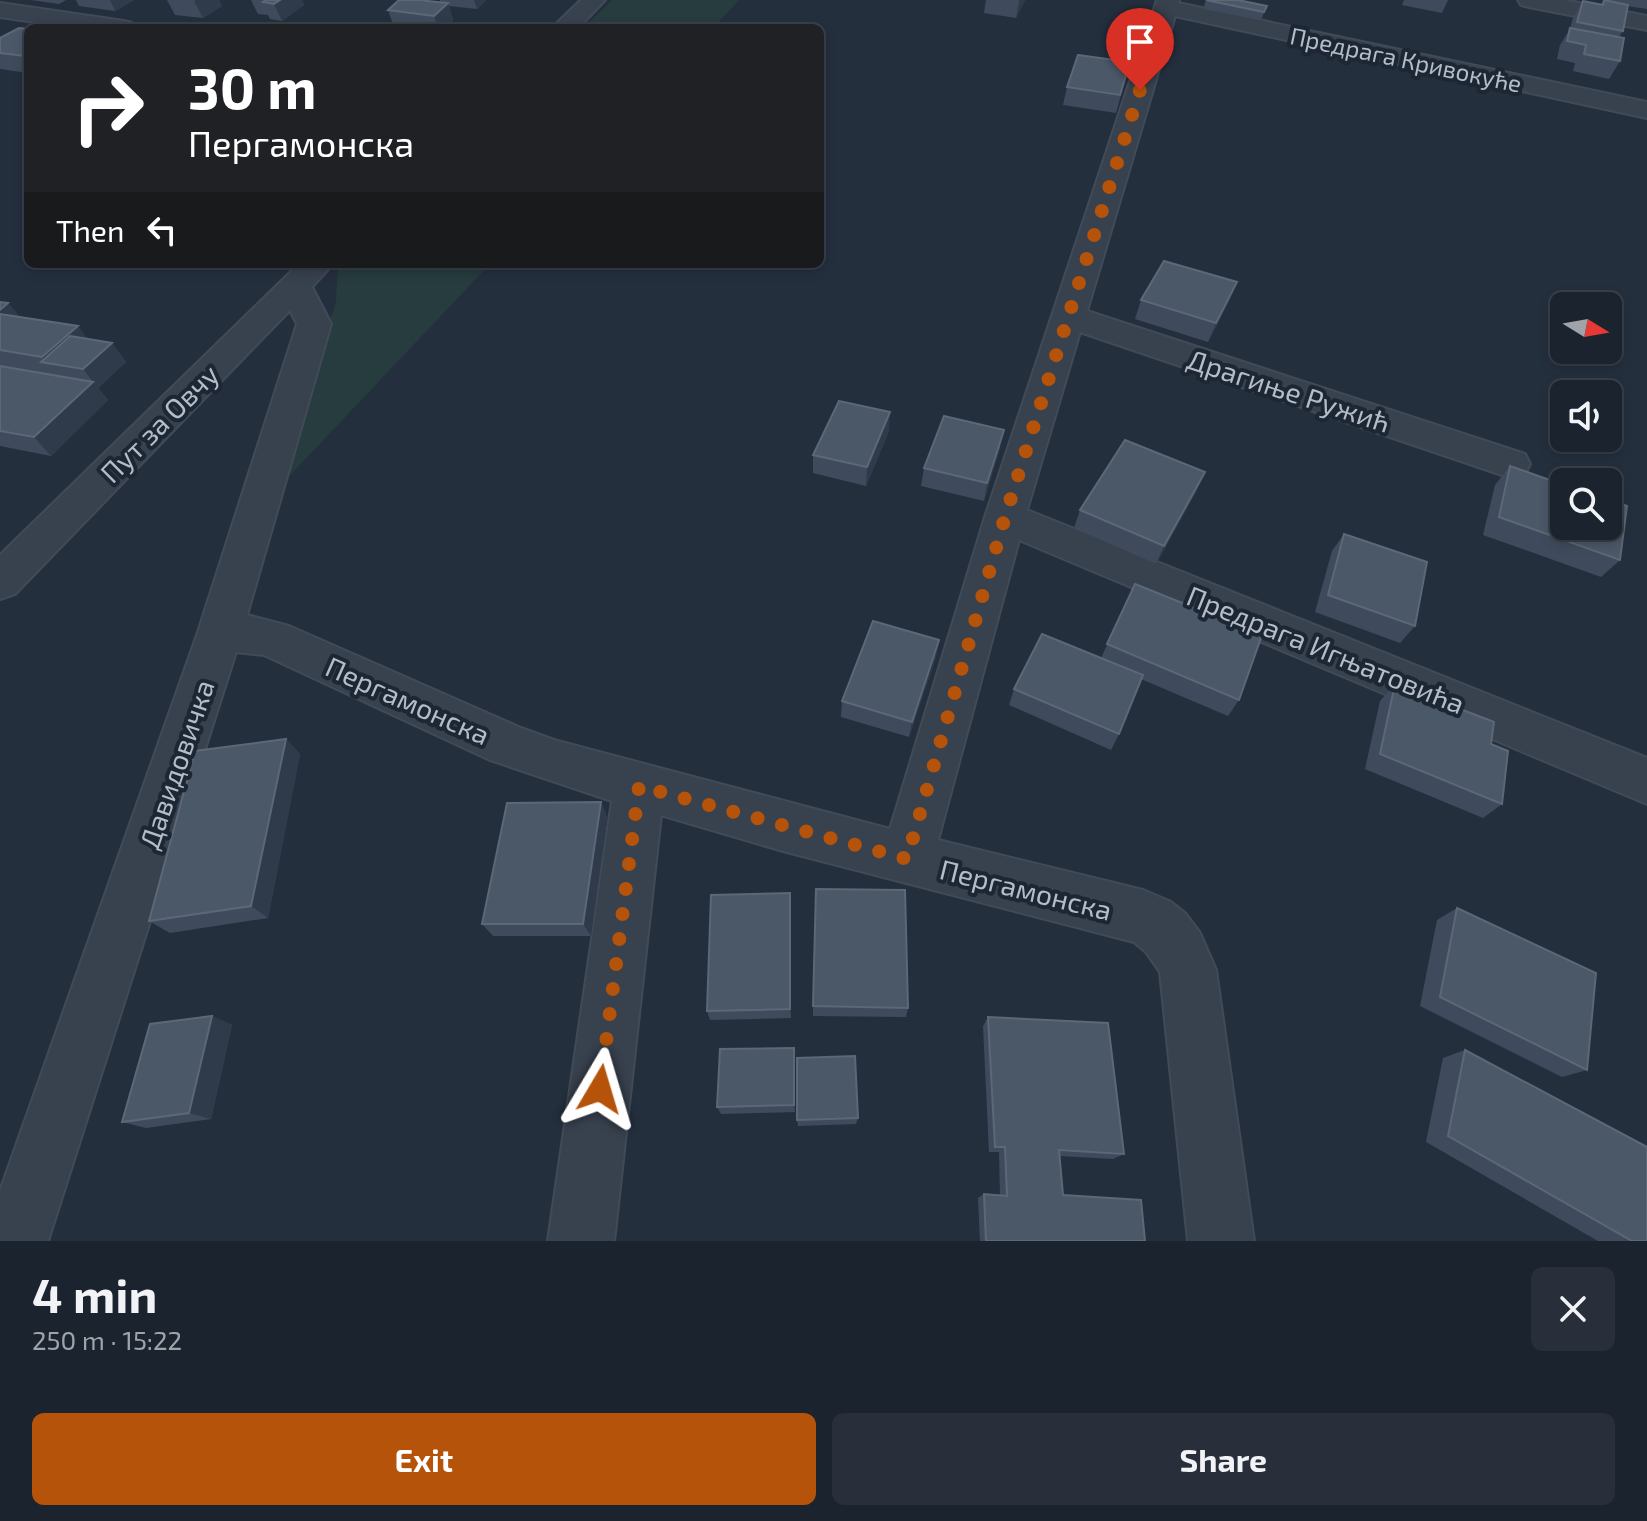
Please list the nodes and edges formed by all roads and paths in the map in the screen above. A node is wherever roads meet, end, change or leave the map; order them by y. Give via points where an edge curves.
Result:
1 (594, 0) edge
2 (1529, 0) edge
3 (1166, 4) edge
4 (0, 10) edge
5 (1647, 23) edge
6 (96, 24) edge
7 (568, 24) edge
8 (1647, 110) edge
9 (306, 275) edge
10 (1067, 316) junction
11 (1511, 464) edge
12 (1005, 517) junction
13 (0, 582) edge
14 (219, 635) junction
15 (1647, 781) edge
16 (639, 786) junction
17 (907, 859) junction
18 (15, 1241) edge
19 (581, 1241) edge
20 (1221, 1241) edge

1 - 7 street
2 - 5 street
3 - 8 street, Предрага Кривокуће
3 - 10 street
4 - 6 street
9 - 13 street, Пут за Овчу
9 - 14 street, Давидовичка via 314,324
10 - 11 street, Драгиње Ружић
10 - 12 street
12 - 15 street, Предрага Игњатовића
12 - 17 street
14 - 16 street, Пергамонска via 248,633 273,639 507,745
14 - 18 street, Давидовичка
16 - 17 street, Пергамонска
16 - 19 street
17 - 20 street, Пергамонска via 1143,917 1163,926 1177,943 1188,970

